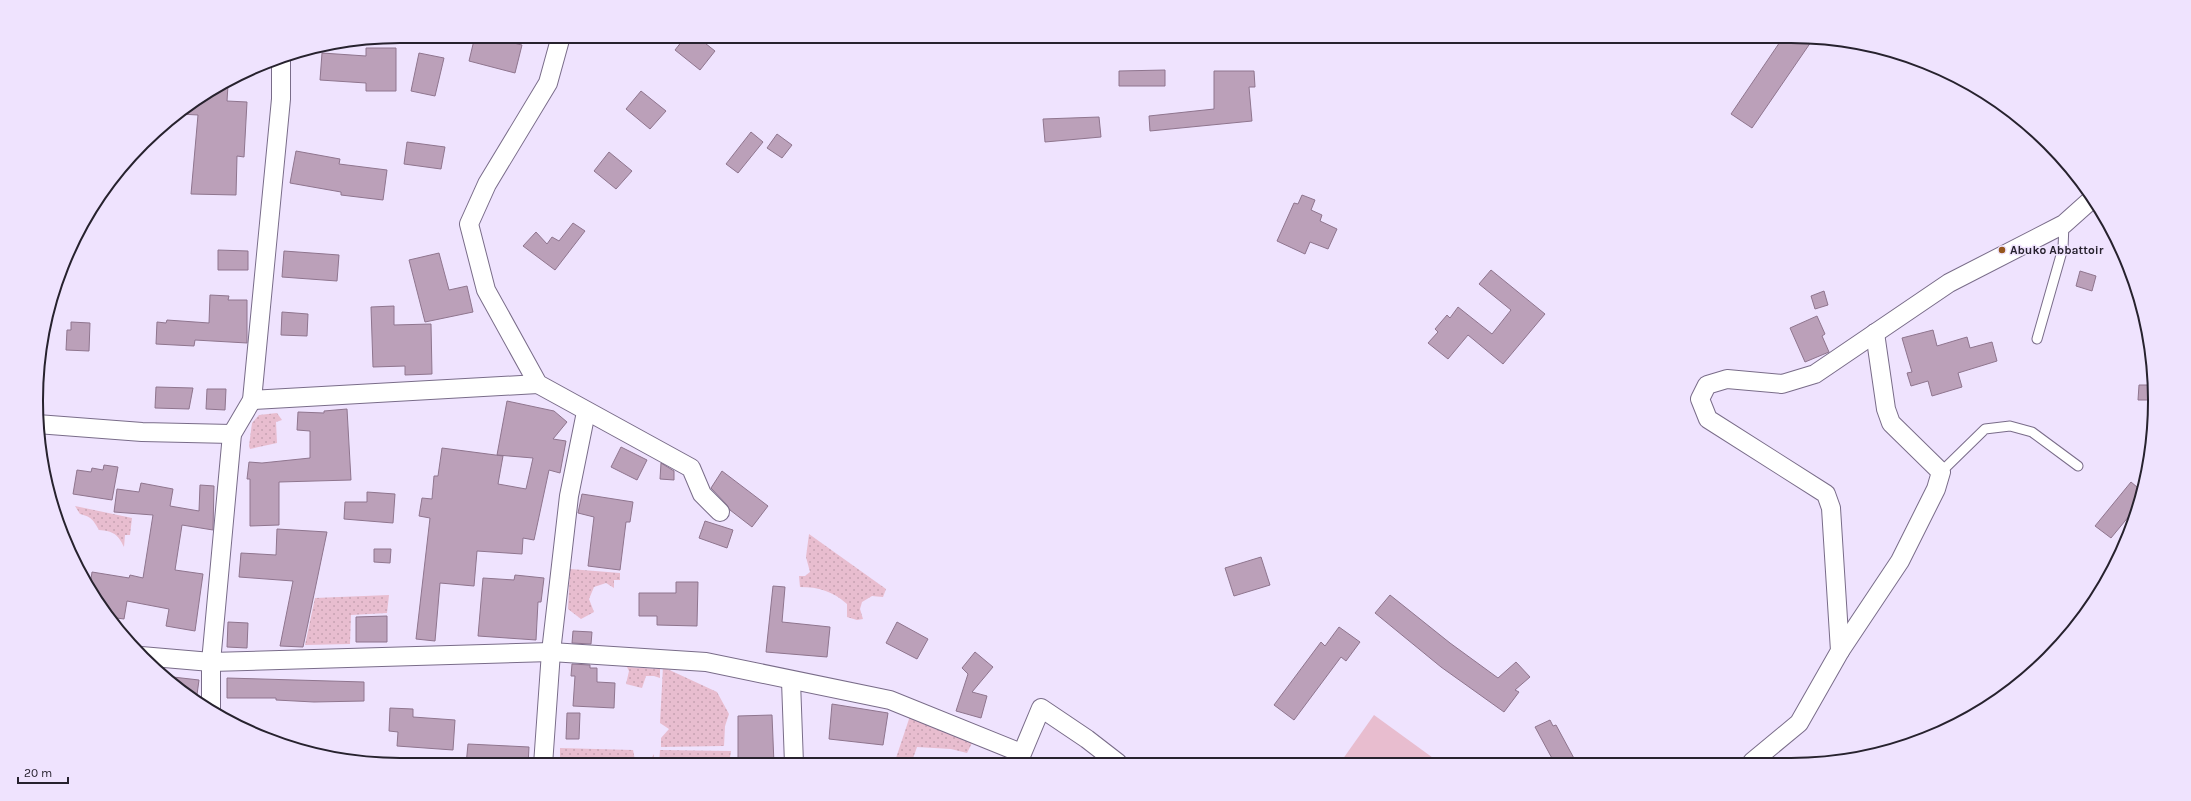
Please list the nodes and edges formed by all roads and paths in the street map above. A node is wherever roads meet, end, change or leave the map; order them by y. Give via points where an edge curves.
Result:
1 (559, 43) edge
2 (281, 64) edge
3 (2088, 202) edge
4 (2064, 224) junction
5 (1875, 333) junction
6 (2037, 339) dead end
7 (538, 384) junction
8 (252, 400) junction
9 (586, 412) junction
10 (44, 425) edge
11 (232, 434) junction
12 (2078, 466) dead end
13 (1940, 472) junction
14 (720, 512) dead end
15 (1840, 651) junction
16 (551, 652) junction
17 (152, 657) edge
18 (212, 662) junction
19 (791, 681) junction
20 (210, 703) edge
21 (543, 758) edge
22 (794, 758) edge
23 (1019, 758) edge
24 (1112, 758) edge
25 (1757, 758) edge

1 - 7 street via 548,83 487,184 470,224 486,290
2 - 8 street via 281,99
3 - 4 street
4 - 5 street via 1949,284
4 - 6 lane via 2063,248
5 - 13 street via 1886,409 1891,423
5 - 15 street via 1815,374 1782,384 1727,379 1707,385 1700,399 1708,419 1826,494 1831,508
7 - 8 street
7 - 9 street
8 - 11 street
9 - 14 street via 691,468 702,494
9 - 16 street via 569,496
10 - 11 street via 142,432
11 - 18 street
12 - 13 lane via 2032,432 2010,426 1985,429
13 - 15 street via 1936,489 1900,561
15 - 25 street via 1799,723
16 - 18 street
16 - 19 street via 706,662
16 - 21 street
17 - 18 street
18 - 20 street
19 - 22 street
19 - 23 street via 890,700
23 - 24 street via 1041,708

